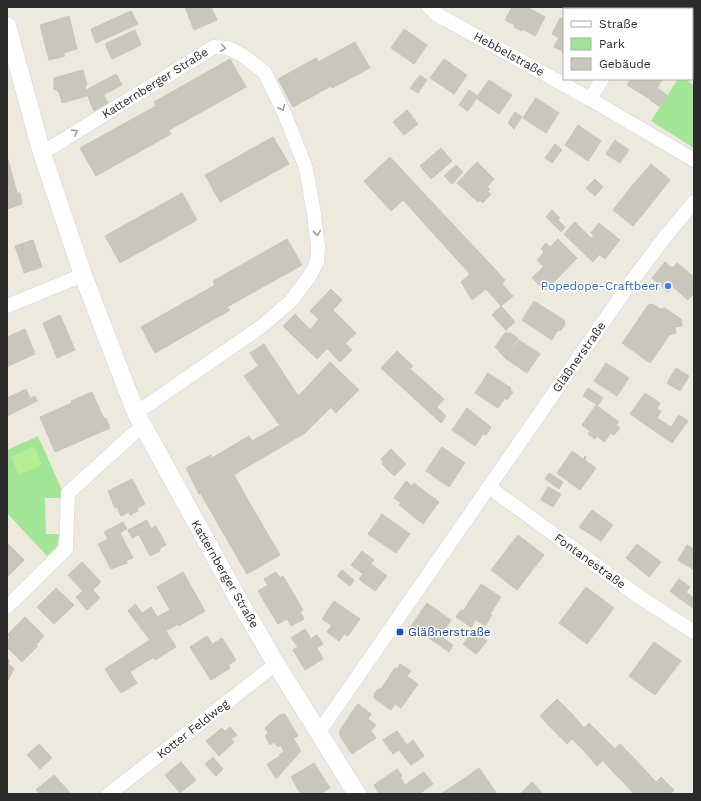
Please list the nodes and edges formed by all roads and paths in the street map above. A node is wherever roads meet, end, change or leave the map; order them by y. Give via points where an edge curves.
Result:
1 (429, 7) edge
2 (7, 26) edge
3 (601, 80) edge
4 (590, 99) junction
5 (42, 153) junction
6 (694, 160) edge
7 (694, 202) edge
8 (82, 275) junction
9 (7, 306) edge
10 (140, 420) junction
11 (489, 487) junction
12 (7, 607) edge
13 (694, 632) edge
14 (276, 664) junction
15 (319, 732) junction
16 (110, 794) edge
17 (357, 794) edge

1 - 4 street, Hebbelstraße via 436,14
2 - 5 street, Katternberger Straße
3 - 4 street
4 - 6 street, Hebbelstraße
5 - 8 street, Katternberger Straße
5 -> 10 street, Katternberger Straße via 214,47 228,48 244,56 265,73 306,168 318,246 317,262 309,277 291,301 262,326
7 - 11 street, Gläßnerstraße via 631,282
8 - 9 street
8 - 10 street, Katternberger Straße
10 - 12 street via 132,435 68,493 66,549
10 - 14 street, Katternberger Straße
11 - 13 street, Fontanestraße via 641,598
11 - 15 street, Gläßnerstraße
14 - 15 street, Katternberger Straße
14 - 16 street, Kotter Feldweg
15 - 17 street, Katternberger Straße

